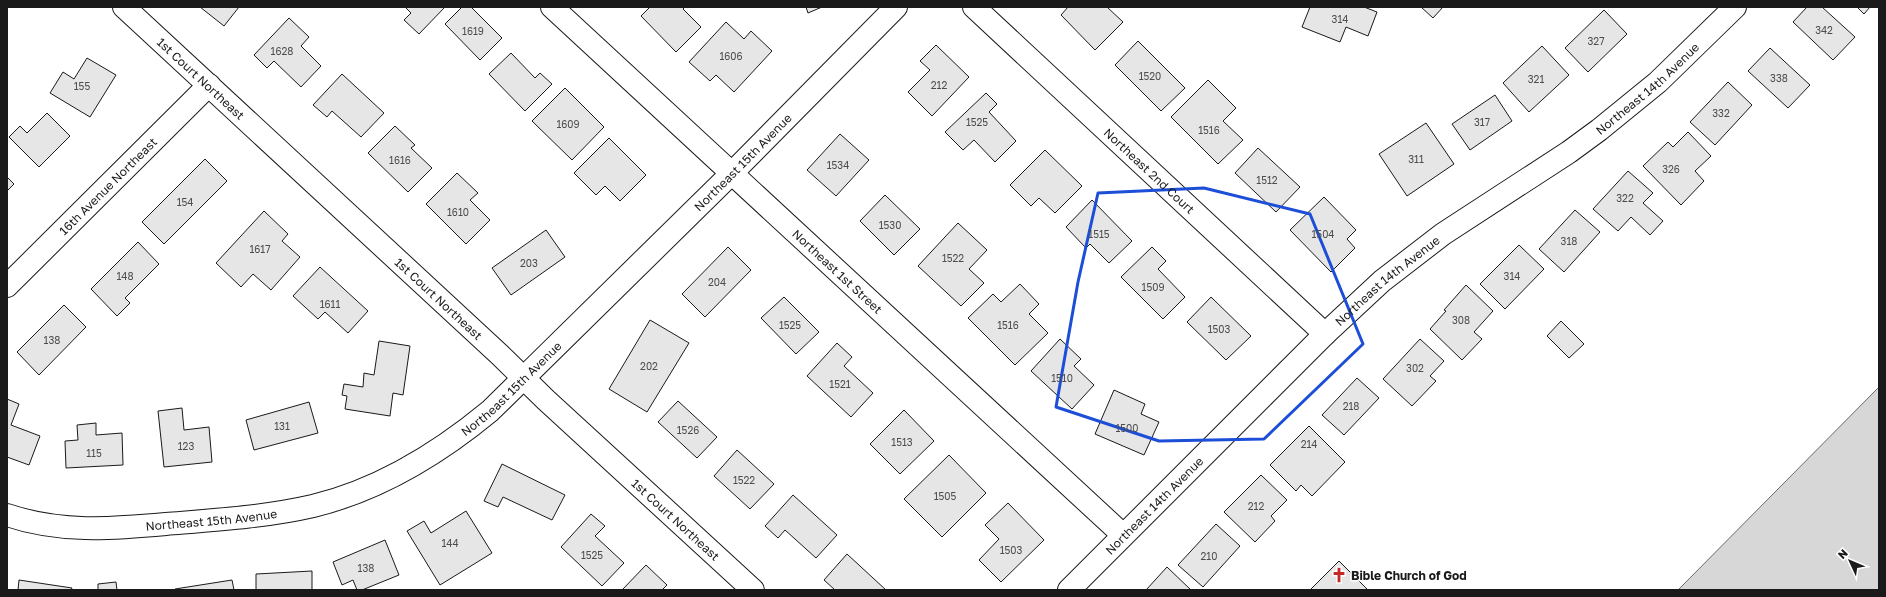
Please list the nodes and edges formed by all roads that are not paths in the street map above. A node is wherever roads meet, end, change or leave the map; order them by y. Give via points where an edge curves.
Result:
1 (124, 7) edge
2 (552, 7) edge
3 (896, 7) edge
4 (974, 7) edge
5 (1735, 7) edge
6 (209, 85) junction
7 (731, 174) junction
8 (7, 286) edge
9 (1325, 334) junction
10 (524, 378) junction
11 (7, 515) edge
12 (1123, 535) junction
13 (753, 590) edge
14 (1069, 590) edge

1 - 6 street, 1st Court Northeast
2 - 7 street, Northeast 1st Street
3 - 7 street, Northeast 15th Avenue
4 - 9 street, Northeast 2nd Court
5 - 9 street, Northeast 14th Avenue via 1658,82 1599,130 1443,234 1382,281
6 - 8 street, 16th Avenue Northeast
6 - 10 street, 1st Court Northeast
7 - 10 street, Northeast 15th Avenue
7 - 12 street, Northeast 1st Street
9 - 12 street, Northeast 14th Avenue
10 - 11 street, Northeast 15th Avenue via 474,424 432,454 366,488 314,505 259,516 100,530 59,528
10 - 13 street, 1st Court Northeast
12 - 14 street, Northeast 14th Avenue

